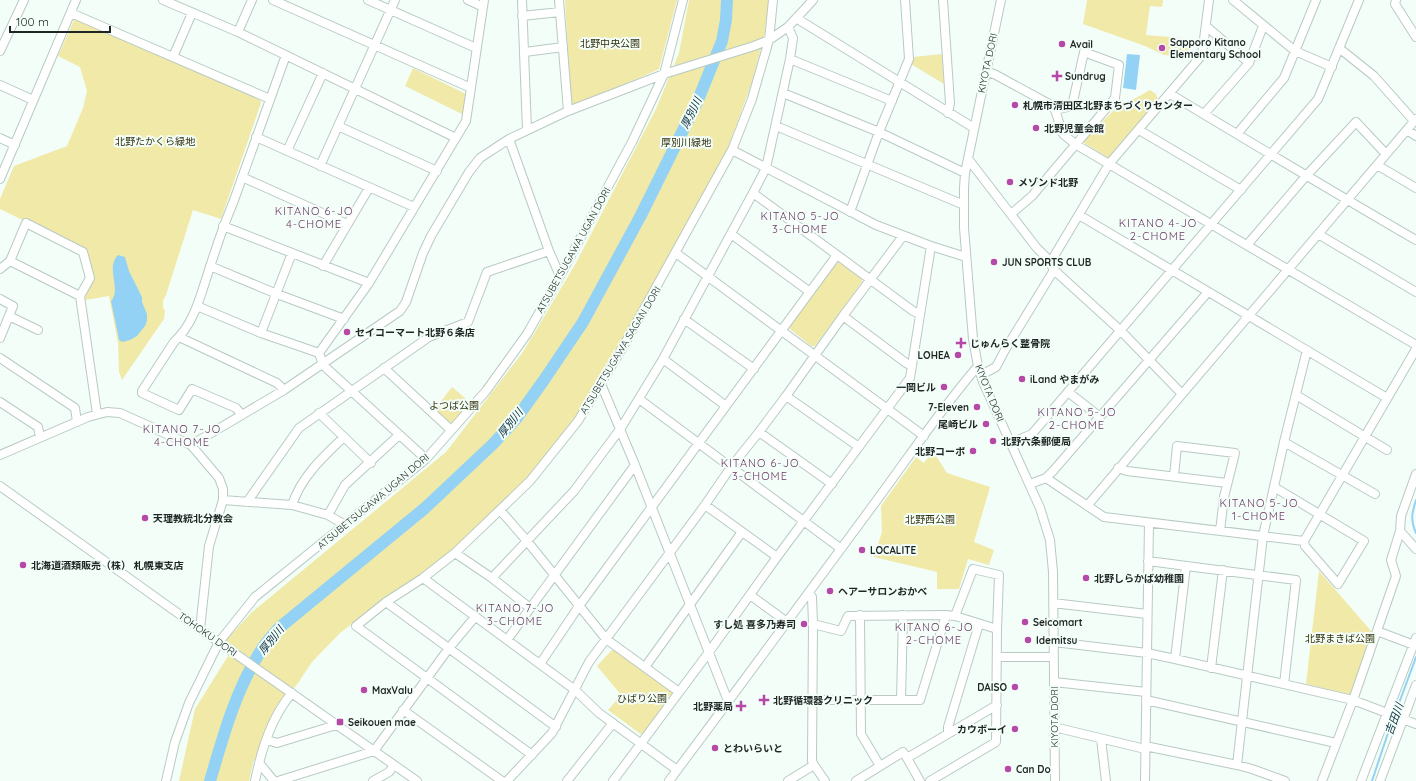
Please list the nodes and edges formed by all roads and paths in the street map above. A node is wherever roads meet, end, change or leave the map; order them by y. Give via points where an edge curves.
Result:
1 (24, 0) edge
2 (76, 0) edge
3 (163, 0) edge
4 (252, 0) edge
5 (273, 0) edge
6 (368, 0) edge
7 (395, 0) edge
8 (468, 0) edge
9 (522, 0) edge
10 (558, 0) edge
11 (683, 0) edge
12 (772, 0) edge
13 (813, 0) edge
14 (905, 0) edge
15 (943, 0) edge
16 (1001, 0) edge
17 (1209, 0) edge
18 (1233, 0) edge
19 (1316, 0) edge
20 (1359, 0) edge
21 (1396, 0) edge
22 (484, 3) edge
23 (391, 10) junction
24 (560, 12) junction
25 (71, 13) junction
26 (192, 13) junction
27 (522, 16) junction
28 (796, 18) junction
29 (1206, 26) junction
30 (1263, 26) junction
31 (788, 27) junction
32 (238, 32) junction
33 (1416, 37) edge
34 (769, 40) junction
35 (374, 46) junction
36 (563, 47) junction
37 (476, 48) junction
38 (1340, 48) junction
39 (0, 51) edge
40 (1295, 51) junction
41 (524, 52) junction
42 (286, 55) junction
43 (173, 57) junction
44 (790, 59) junction
45 (1249, 63) junction
46 (1332, 67) junction
47 (986, 71) junction
48 (323, 73) junction
49 (664, 74) junction
50 (900, 82) junction
51 (0, 85) edge
52 (471, 88) junction
53 (354, 89) junction
54 (783, 92) junction
55 (1170, 94) junction
56 (270, 99) junction
57 (33, 100) junction
58 (892, 101) junction
59 (1055, 110) junction
60 (568, 111) junction
61 (948, 113) junction
62 (1204, 114) junction
63 (1415, 120) edge
64 (338, 126) junction
65 (776, 126) junction
66 (974, 128) junction
67 (527, 130) junction
68 (1139, 130) junction
69 (1407, 130) junction
70 (879, 132) junction
71 (1237, 134) junction
72 (1416, 136) edge
73 (256, 137) junction
74 (0, 138) edge
75 (456, 138) junction
76 (509, 139) junction
77 (1075, 144) junction
78 (15, 145) junction
79 (732, 150) junction
80 (287, 151) junction
81 (1271, 154) junction
82 (1386, 154) junction
83 (969, 160) junction
84 (1109, 164) junction
85 (868, 165) junction
86 (1377, 165) junction
87 (320, 166) junction
88 (766, 168) junction
89 (437, 171) junction
90 (965, 173) junction
91 (1306, 176) junction
92 (242, 177) junction
93 (0, 179) edge
94 (369, 188) junction
95 (1416, 188) edge
96 (1241, 190) junction
97 (753, 193) junction
98 (1347, 200) junction
99 (964, 204) junction
100 (414, 207) junction
101 (850, 212) junction
102 (1011, 214) junction
103 (1079, 215) junction
104 (347, 224) junction
105 (1212, 225) junction
106 (223, 226) junction
107 (731, 234) junction
108 (1318, 234) junction
109 (903, 236) junction
110 (1416, 240) edge
111 (1247, 245) junction
112 (931, 246) junction
113 (548, 250) junction
114 (292, 253) junction
115 (676, 253) junction
116 (837, 256) junction
117 (966, 257) junction
118 (10, 261) junction
119 (210, 266) junction
120 (323, 266) junction
121 (1052, 266) junction
122 (0, 269) edge
123 (1288, 269) junction
124 (1173, 270) junction
125 (560, 276) junction
126 (708, 277) junction
127 (870, 279) junction
128 (369, 283) junction
129 (810, 292) junction
130 (1208, 292) junction
131 (1416, 292) edge
132 (277, 294) junction
133 (80, 296) junction
134 (0, 299) edge
135 (197, 306) junction
136 (920, 314) junction
137 (9, 316) junction
138 (843, 316) junction
139 (1248, 316) junction
140 (344, 318) junction
141 (684, 319) junction
142 (38, 330) dead end
143 (781, 331) junction
144 (1121, 332) junction
145 (261, 333) junction
146 (179, 337) junction
147 (0, 338) edge
148 (1416, 345) edge
149 (1416, 349) edge
150 (1307, 350) junction
151 (319, 354) junction
152 (815, 356) junction
153 (0, 358) edge
154 (663, 360) junction
155 (1149, 360) junction
156 (323, 365) junction
157 (912, 366) junction
158 (978, 366) junction
159 (384, 368) junction
160 (754, 369) junction
161 (981, 375) junction
162 (601, 384) junction
163 (284, 390) junction
164 (351, 392) junction
165 (1068, 392) junction
166 (1182, 394) junction
167 (1296, 395) junction
168 (786, 396) junction
169 (1387, 398) junction
170 (639, 399) junction
171 (0, 402) edge
172 (726, 406) junction
173 (887, 409) junction
174 (319, 413) junction
175 (97, 414) junction
176 (242, 415) junction
177 (1100, 417) junction
178 (77, 422) junction
179 (621, 428) junction
180 (451, 430) junction
181 (759, 432) junction
182 (399, 435) junction
183 (924, 436) junction
184 (1365, 436) junction
185 (40, 437) junction
186 (344, 437) junction
187 (1284, 442) junction
188 (698, 443) junction
189 (1011, 443) junction
190 (192, 445) junction
191 (859, 447) junction
192 (1387, 450) dead end
193 (0, 455) edge
194 (426, 459) junction
195 (371, 463) junction
196 (635, 465) junction
197 (731, 467) junction
198 (1118, 468) junction
199 (1416, 474) edge
200 (1342, 475) junction
201 (1174, 476) junction
202 (1046, 478) junction
203 (1227, 483) junction
204 (832, 484) junction
205 (1030, 484) junction
206 (0, 486) edge
207 (1274, 487) junction
208 (1375, 494) dead end
209 (223, 500) junction
210 (247, 502) junction
211 (292, 505) junction
212 (705, 505) junction
213 (1088, 506) junction
214 (652, 507) junction
215 (500, 510) junction
216 (328, 515) junction
217 (1319, 515) junction
218 (804, 521) junction
219 (1149, 523) junction
220 (345, 524) junction
221 (1400, 530) junction
222 (1220, 531) junction
223 (742, 532) junction
224 (1263, 536) junction
225 (527, 541) junction
226 (1304, 541) junction
227 (840, 548) junction
228 (1416, 549) edge
229 (670, 552) junction
230 (455, 553) junction
231 (777, 557) junction
232 (1148, 561) junction
233 (1186, 566) junction
234 (1223, 570) junction
235 (1258, 574) junction
236 (554, 576) junction
237 (423, 578) junction
238 (492, 578) junction
239 (809, 592) junction
240 (750, 595) junction
241 (386, 602) junction
242 (1053, 603) junction
243 (690, 604) junction
244 (579, 606) junction
245 (530, 608) junction
246 (1147, 614) junction
247 (860, 615) junction
248 (903, 615) junction
249 (946, 615) junction
250 (955, 616) junction
251 (475, 617) junction
252 (787, 622) junction
253 (813, 624) junction
254 (979, 624) junction
255 (200, 629) junction
256 (997, 629) junction
257 (1377, 631) junction
258 (606, 639) junction
259 (507, 640) junction
260 (1415, 641) edge
261 (219, 642) junction
262 (1054, 642) junction
263 (449, 648) junction
264 (709, 652) junction
265 (1147, 654) junction
266 (997, 657) junction
267 (1054, 657) junction
268 (1175, 659) junction
269 (540, 664) junction
270 (645, 667) junction
271 (1211, 668) junction
272 (1247, 676) junction
273 (427, 678) junction
274 (1054, 682) junction
275 (1284, 684) junction
276 (1416, 685) edge
277 (575, 690) junction
278 (679, 692) junction
279 (292, 693) junction
280 (1146, 696) junction
281 (812, 700) junction
282 (860, 700) junction
283 (902, 700) junction
284 (1353, 700) junction
285 (728, 701) junction
286 (997, 704) junction
287 (403, 710) junction
288 (1387, 712) junction
289 (1404, 719) junction
290 (1242, 722) junction
291 (613, 723) junction
292 (1416, 724) edge
293 (336, 725) junction
294 (556, 727) junction
295 (1054, 727) junction
296 (948, 734) junction
297 (1101, 739) junction
298 (267, 740) junction
299 (1336, 743) junction
300 (640, 744) junction
301 (1145, 747) junction
302 (374, 751) junction
303 (532, 755) junction
304 (907, 758) junction
305 (259, 763) junction
306 (394, 765) junction
307 (1237, 765) junction
308 (814, 766) junction
309 (880, 766) junction
310 (677, 770) junction
311 (1268, 778) edge
312 (166, 781) edge
313 (255, 781) edge
314 (274, 781) edge
315 (278, 781) edge
316 (373, 781) edge
317 (417, 781) edge
318 (502, 781) edge
319 (507, 781) edge
320 (567, 781) edge
321 (613, 781) edge
322 (669, 781) edge
323 (788, 781) edge
324 (825, 781) edge
325 (856, 781) edge
326 (920, 781) edge
327 (930, 781) edge
328 (1055, 781) edge
329 (1106, 781) edge
330 (1145, 781) edge
331 (1285, 781) edge
332 (1322, 781) edge
333 (1361, 781) edge
334 (1380, 781) edge

1 - 39 street
2 - 25 street
3 - 26 street
4 - 32 street
5 - 35 street
6 - 23 street
7 - 23 street
8 - 22 street
9 - 27 street
10 - 24 street
11 - 49 street, ATSUBETSUGAWA UGAN DORI
12 - 34 street, ATSUBETSUGAWA SAGAN DORI
13 - 28 street
14 - 50 street via 909,59
15 - 61 street via 950,103
16 - 47 street, KIYOTA DORI
17 - 29 street
18 - 30 street
19 - 40 street
20 - 38 street
21 - 33 street via 1395,4
22 - 37 street
23 - 35 street
23 - 37 street
24 - 27 street
24 - 36 street
25 - 43 street
25 - 57 street
26 - 32 street
26 - 43 street
27 - 41 street
28 - 31 street
28 - 50 street
29 - 45 street
29 - 55 street via 1202,55
30 - 40 street
30 - 45 street
31 - 34 street
31 - 44 street via 793,38
32 - 42 street
34 - 49 street
34 - 79 street, ATSUBETSUGAWA SAGAN DORI via 752,99
35 - 52 street
35 - 53 street
36 - 41 street
36 - 60 street
37 - 52 street
38 - 46 street
38 - 63 street via 1374,76
40 - 46 street
40 - 71 street via 1284,78
41 - 67 street
42 - 48 street
42 - 56 street
43 - 56 street
44 - 54 street
44 - 58 street
45 - 62 street
46 - 81 street via 1318,99
47 - 59 street via 1051,105
47 - 66 street, KIYOTA DORI
48 - 53 street
48 - 80 street
49 - 60 street
49 - 125 street, ATSUBETSUGAWA UGAN DORI via 632,142
50 - 58 street
50 - 61 street
51 - 57 street
52 - 75 street via 466,121
53 - 64 street
53 - 75 street
54 - 65 street
54 - 70 street
55 - 62 street
55 - 68 street
56 - 73 street
57 - 78 street
58 - 70 street
59 - 77 street via 1063,134
59 - 77 street via 1072,106 1084,52 1118,65 1115,98
60 - 67 street
61 - 66 street
62 - 71 street
63 - 69 street
64 - 87 street
64 - 89 street
65 - 85 street
65 - 88 street
66 - 83 street, KIYOTA DORI
67 - 76 street
68 - 84 street
68 - 96 street
69 - 72 street
69 - 82 street
70 - 85 street
70 - 90 street
71 - 81 street
73 - 80 street
73 - 92 street
74 - 78 street
75 - 89 street
76 - 113 street
76 - 156 street via 480,158 469,172 431,236 406,302 400,311
77 - 84 street
77 - 102 street via 1032,196
78 - 93 street
79 - 88 street
79 - 115 street, ATSUBETSUGAWA SAGAN DORI
80 - 87 street
81 - 91 street
81 - 96 street
82 - 86 street
82 - 91 street via 1356,122
83 - 90 street, KIYOTA DORI
83 - 102 street
84 - 103 street
84 - 105 street
85 - 99 street
85 - 101 street
86 - 95 street
86 - 98 street
87 - 94 street
88 - 97 street
88 - 101 street
89 - 100 street
90 - 99 street, KIYOTA DORI
91 - 98 street
91 - 111 street
92 - 104 street
92 - 106 street
94 - 100 street
94 - 104 street
96 - 105 street
97 - 107 street
97 - 116 street
98 - 108 street
98 - 110 street
99 - 117 street, KIYOTA DORI
100 - 128 street
101 - 109 street
102 - 121 street
103 - 121 street
103 - 124 street
104 - 120 street
105 - 111 street
105 - 124 street
106 - 114 street
106 - 119 street
107 - 126 street
107 - 129 street
108 - 123 street
108 - 131 street
109 - 112 street
109 - 127 street
111 - 123 street
112 - 117 street
112 - 136 street
113 - 125 street
113 - 159 street via 487,272 468,322 429,337
114 - 120 street
114 - 132 street
115 - 126 street
115 - 162 street, ATSUBETSUGAWA SAGAN DORI
116 - 127 street
116 - 129 street
117 - 158 street, KIYOTA DORI via 973,339
118 - 122 street
118 - 133 street
118 - 133 street via 26,223 83,252 90,278
119 - 132 street
119 - 135 street
120 - 128 street
121 - 144 street
121 - 161 street via 996,367
123 - 139 street
123 - 148 street
124 - 130 street
124 - 144 street
125 - 180 street, ATSUBETSUGAWA UGAN DORI via 527,334 486,391
126 - 141 street
126 - 143 street
127 - 136 street
127 - 138 street
128 - 140 street
129 - 143 street
130 - 139 street
130 - 155 street
132 - 140 street
132 - 145 street
133 - 175 street
134 - 137 street via 13,306
135 - 145 street
135 - 146 street
136 - 157 street
137 - 142 street
137 - 147 street
138 - 152 street
138 - 157 street
139 - 150 street
139 - 166 street
140 - 151 street
141 - 154 street
141 - 160 street
143 - 152 street
143 - 160 street
144 - 155 street
144 - 165 street
145 - 151 street
146 - 163 street via 277,383
146 - 176 street via 142,393 179,410 192,389 236,408
149 - 169 street
150 - 167 street
150 - 169 street
151 - 156 street
152 - 168 street
152 - 173 street
153 - 178 street via 75,408
154 - 170 street
154 - 172 street
155 - 166 street
155 - 177 street
156 - 163 street
156 - 164 street
157 - 173 street via 910,378
158 - 161 street, KIYOTA DORI
158 - 183 street
159 - 164 street
159 - 180 street
160 - 172 street
161 - 189 street, KIYOTA DORI
162 - 179 street
162 - 215 street, ATSUBETSUGAWA SAGAN DORI via 558,447 530,481
163 - 176 street
164 - 174 street
164 - 182 street
165 - 177 street
165 - 189 street via 1032,434
166 - 198 street
167 - 184 street
167 - 187 street
168 - 181 street
168 - 191 street
169 - 184 street
170 - 179 street
170 - 188 street
171 - 185 street via 38,427
172 - 188 street
173 - 183 street
173 - 191 street
174 - 186 street
174 - 210 street via 299,428
175 - 178 street
175 - 190 street via 120,413
176 - 190 street
177 - 202 street
178 - 185 street
179 - 196 street
179 - 225 street via 574,491
180 - 194 street, ATSUBETSUGAWA UGAN DORI
181 - 197 street
181 - 204 street
182 - 194 street
182 - 195 street
183 - 227 street
184 - 192 street
184 - 200 street
185 - 193 street
186 - 195 street
186 - 211 street via 317,462 296,494
187 - 200 street
187 - 207 street
188 - 197 street
188 - 214 street
189 - 205 street, KIYOTA DORI
190 - 209 street via 219,478
191 - 204 street
194 - 220 street, ATSUBETSUGAWA UGAN DORI
195 - 216 street via 345,485
196 - 214 street
196 - 236 street
197 - 212 street
197 - 218 street
198 - 201 street
198 - 213 street
199 - 221 street via 1401,516
200 - 208 street
200 - 217 street
201 - 203 street
201 - 203 street via 1178,446 1235,453
202 - 205 street
202 - 213 street
203 - 222 street
204 - 218 street
205 - 242 street, KIYOTA DORI via 1050,540
206 - 255 street, TOHOKU DORI
207 - 217 street
207 - 224 street
209 - 210 street
209 - 255 street via 209,546
210 - 211 street
211 - 216 street
212 - 223 street
212 - 229 street
213 - 219 street via 1104,517
214 - 229 street
214 - 244 street
215 - 225 street
215 - 230 street, ATSUBETSUGAWA SAGAN DORI
216 - 220 street
217 - 226 street
217 - 226 street via 1364,541 1338,584 1305,546
218 - 227 street
218 - 231 street
219 - 222 street
219 - 232 street
220 - 261 street, ATSUBETSUGAWA UGAN DORI via 255,597
221 - 228 street
221 - 257 street via 1391,560 1396,576
222 - 224 street
223 - 231 street
223 - 243 street
224 - 226 street
224 - 235 street
225 - 236 street
225 - 238 street
227 - 239 street
229 - 243 street
229 - 258 street
230 - 237 street, ATSUBETSUGAWA SAGAN DORI
230 - 238 street
231 - 240 street
232 - 233 street
232 - 246 street
233 - 234 street
233 - 268 street
234 - 235 street
234 - 271 street
235 - 272 street
235 - 275 street via 1296,580
236 - 244 street
236 - 245 street
237 - 241 street, ATSUBETSUGAWA SAGAN DORI
237 - 251 street
238 - 245 street
239 - 252 street
239 - 253 street via 812,597
240 - 252 street
240 - 264 street
241 - 263 street
241 - 273 street, ATSUBETSUGAWA SAGAN DORI via 356,626
242 - 246 street
242 - 262 street, KIYOTA DORI
243 - 264 street
243 - 270 street
244 - 258 street
244 - 269 street
245 - 259 street
246 - 265 street
247 - 248 street
247 - 253 street via 848,616 841,631
247 - 282 street
248 - 249 street
248 - 283 street
249 - 250 street
249 - 283 street via 920,700
250 - 254 street
250 - 256 street via 973,568 999,575
251 - 259 street
251 - 263 street
252 - 285 street
253 - 281 street
254 - 256 street
254 - 296 street
255 - 261 street, TOHOKU DORI
256 - 266 street
257 - 260 street
257 - 284 street
258 - 270 street
258 - 277 street via 589,662
259 - 269 street
260 - 288 street
261 - 279 street, TOHOKU DORI
261 - 312 street, ATSUBETSUGAWA UGAN DORI via 189,703 175,742
262 - 265 street
262 - 267 street, KIYOTA DORI
263 - 273 street
263 - 294 street
264 - 278 street
264 - 285 street
265 - 268 street
265 - 280 street
266 - 267 street
266 - 286 street
267 - 274 street, KIYOTA DORI
268 - 271 street
269 - 277 street
270 - 278 street
271 - 272 street
272 - 275 street
272 - 290 street
273 - 287 street
273 - 303 street
274 - 280 street
274 - 295 street, KIYOTA DORI
275 - 284 street
276 - 289 street
277 - 291 street
277 - 294 street
278 - 300 street
279 - 293 street, TOHOKU DORI
279 - 298 street via 276,717
280 - 290 street
280 - 301 street
281 - 282 street
281 - 308 street
282 - 283 street
282 - 309 street via 860,734
284 - 288 street
284 - 299 street
285 - 310 street
286 - 296 street
286 - 327 street via 996,742
287 - 302 street
287 - 318 street
288 - 289 street
288 - 333 street
289 - 292 street
289 - 334 street
290 - 299 street
290 - 307 street
291 - 300 street
291 - 320 street
293 - 298 street via 277,743
293 - 302 street, TOHOKU DORI
294 - 303 street
295 - 297 street
295 - 328 street, KIYOTA DORI
296 - 304 street
297 - 301 street
297 - 329 street
298 - 305 street
299 - 332 street
300 - 310 street
300 - 321 street
301 - 307 street
301 - 330 street
302 - 306 street, TOHOKU DORI
302 - 315 street
303 - 319 street
304 - 309 street via 903,752
304 - 326 street
305 - 313 street
305 - 314 street
306 - 316 street via 389,772
306 - 317 street, TOHOKU DORI
307 - 311 street
308 - 323 street
308 - 324 street
309 - 325 street
310 - 322 street
311 - 331 street

